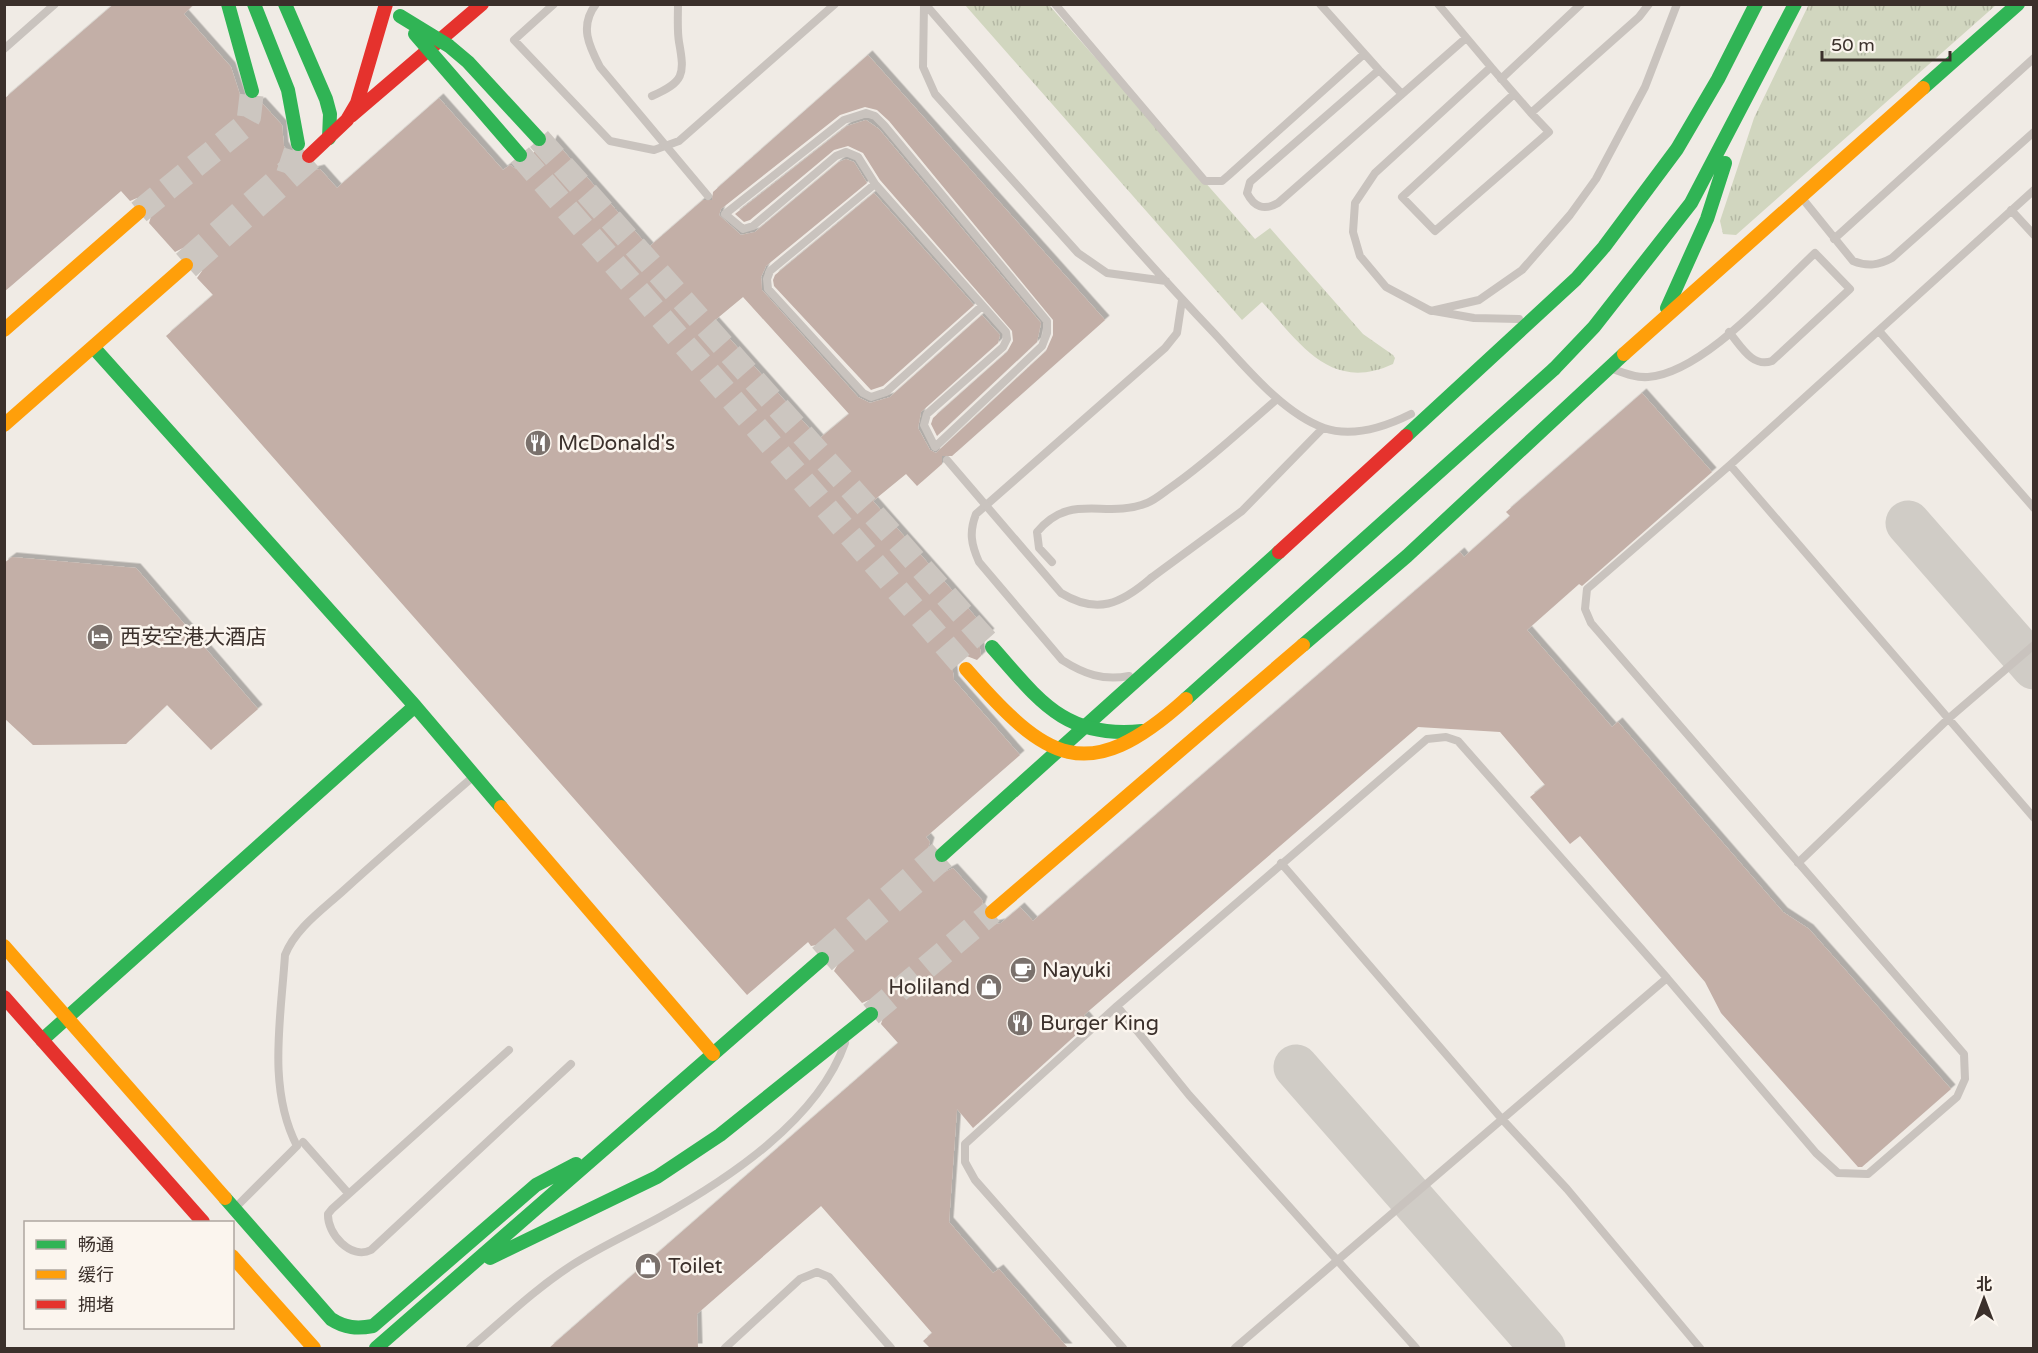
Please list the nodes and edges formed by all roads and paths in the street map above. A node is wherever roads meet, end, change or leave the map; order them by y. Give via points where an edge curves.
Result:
1 (55, 4) edge
2 (228, 4) edge
3 (254, 4) edge
4 (285, 4) edge
5 (388, 4) edge
6 (482, 4) edge
7 (554, 4) edge
8 (596, 4) edge
9 (678, 4) edge
10 (836, 4) edge
11 (925, 4) edge
12 (1055, 4) edge
13 (1320, 4) edge
14 (1438, 4) edge
15 (1581, 4) edge
16 (1649, 4) edge
17 (1677, 4) edge
18 (1756, 4) edge
19 (1795, 4) edge
20 (2018, 4) edge
21 (400, 16) junction
22 (1466, 38) junction
23 (4, 49) edge
24 (1364, 54) junction
25 (2034, 58) edge
26 (1491, 67) junction
27 (1379, 70) junction
28 (1501, 79) junction
29 (252, 91) tunnel mouth
30 (1401, 93) junction
31 (1514, 94) junction
32 (652, 96) dead end
33 (1744, 103) junction
34 (1531, 113) junction
35 (347, 120) junction
36 (2034, 132) edge
37 (329, 138) junction
38 (539, 139) tunnel mouth
39 (298, 144) tunnel mouth
40 (520, 155) tunnel mouth
41 (309, 156) tunnel mouth
42 (875, 184) junction
43 (2034, 190) edge
44 (708, 196) dead end
45 (1801, 197) junction
46 (2011, 210) junction
47 (139, 212) tunnel mouth
48 (1707, 219) junction
49 (2034, 235) edge
50 (1834, 239) junction
51 (1742, 248) junction
52 (186, 265) tunnel mouth
53 (1166, 281) junction
54 (1182, 300) junction
55 (982, 306) junction
56 (1431, 311) junction
57 (1537, 317) junction
58 (1657, 323) junction
59 (4, 330) edge
60 (1879, 331) junction
61 (1729, 332) junction
62 (94, 348) junction
63 (1609, 368) junction
64 (1460, 387) junction
65 (1276, 400) junction
66 (4, 425) edge
67 (1323, 428) junction
68 (946, 460) dead end
69 (1730, 465) junction
70 (2034, 508) edge
71 (1052, 562) dead end
72 (2034, 645) edge
73 (992, 647) tunnel mouth
74 (1154, 667) junction
75 (966, 669) tunnel mouth
76 (415, 706) junction
77 (1948, 719) junction
78 (1157, 725) junction
79 (474, 776) junction
80 (2034, 818) edge
81 (942, 855) tunnel mouth
82 (1281, 863) junction
83 (1798, 863) junction
84 (992, 912) tunnel mouth
85 (4, 946) edge
86 (822, 959) tunnel mouth
87 (1667, 978) junction
88 (4, 997) edge
89 (1117, 1006) junction
90 (872, 1014) tunnel mouth
91 (67, 1016) junction
92 (850, 1031) junction
93 (42, 1040) junction
94 (509, 1050) dead end
95 (713, 1054) junction
96 (571, 1064) dead end
97 (1501, 1118) junction
98 (303, 1142) dead end
99 (604, 1149) junction
100 (348, 1193) junction
101 (236, 1207) junction
102 (202, 1221) edge
103 (234, 1258) edge
104 (1336, 1260) junction
105 (469, 1268) junction
106 (314, 1348) edge
107 (376, 1348) edge
108 (470, 1348) edge
109 (725, 1348) edge
110 (891, 1348) edge
111 (1123, 1348) edge
112 (1235, 1348) edge
113 (1416, 1348) edge
114 (1700, 1348) edge

1 - 23 lane
2 - 29 main road
3 - 39 main road via 291,94
4 - 37 main road via 326,99
5 - 21 main road
5 - 35 main road via 364,86
6 - 35 main road
7 - 10 lane via 514,40 610,141 654,150 679,141
8 - 44 lane, bridge via 585,29 600,67
9 - 32 lane via 682,74 673,87
11 - 53 lane
11 - 53 lane via 923,67 935,94 1078,253 1107,273
12 - 24 lane via 1205,181 1213,183 1229,175
13 - 24 lane
14 - 22 lane
15 - 28 lane
16 - 34 lane via 1640,17
17 - 56 lane via 1645,87 1596,179 1570,215 1522,270 1479,300
18 - 57 main road via 1708,98 1652,188 1615,236
19 - 33 main road
20 - 45 main road
21 - 38 main road, bridge via 468,62
21 - 40 main road, bridge
22 - 26 lane
22 - 30 lane
24 - 27 lane
25 - 50 lane
26 - 28 lane
26 - 56 lane via 1375,173 1355,203 1353,232 1360,256 1386,287
27 - 30 lane
27 - 30 lane via 1250,182 1247,193 1258,207 1278,203
28 - 31 lane
31 - 34 lane
31 - 34 lane via 1402,197 1435,231 1549,132
33 - 48 main road
33 - 78 main road, bridge via 1692,203 1601,318 1554,369
35 - 37 main road
36 - 50 lane via 1892,258 1863,265 1853,261
37 - 41 main road
42 - 55 lane
42 - 55 lane via 771,271 768,289 863,393 871,397 886,393
42 - 55 lane via 858,157 846,152 753,226 743,229 725,214 844,120 866,113 884,125 1047,321 1042,346 935,447 924,425 927,414 1004,347 1007,339 1006,332
43 - 46 lane
45 - 50 lane
45 - 51 main road
46 - 49 lane
46 - 60 lane
47 - 59 main road
48 - 51 main road via 1715,245
48 - 58 main road via 1679,285
51 - 58 main road
52 - 62 main road
53 - 54 lane
54 - 65 lane
54 - 74 lane via 1177,333 1165,348 976,513 970,528 972,548 979,562 1062,660 1101,678 1126,677
56 - 57 lane via 1502,320
57 - 64 main road
58 - 63 main road
60 - 69 lane
60 - 70 lane
61 - 61 lane via 1756,363 1772,361 1850,289 1815,253
61 - 63 lane via 1679,369 1649,377
62 - 66 main road
62 - 76 main road
63 - 84 main road via 1407,556
64 - 67 lane via 1388,425 1366,430
64 - 74 main road
65 - 67 lane
65 - 71 lane via 1185,477 1149,502 1124,509 1063,510 1048,519 1037,532 1039,548
67 - 68 lane, bridge via 1242,511 1118,603 1079,604 1062,593
69 - 77 lane
69 - 83 lane via 1587,590 1585,609 1591,623
72 - 77 lane
73 - 78 main road, bridge via 1045,705 1073,724 1110,734
74 - 81 main road
75 - 78 main road, bridge via 1024,733 1040,745 1058,751 1099,754 1120,748
76 - 79 main road
76 - 91 main road
77 - 80 lane
77 - 83 lane
79 - 95 main road
79 - 101 lane via 295,935 285,955 278,1070 286,1116 297,1146
82 - 87 lane via 1427,739 1446,737 1458,741
82 - 89 lane
82 - 97 lane
83 - 87 lane via 1964,1054 1965,1079 1957,1097 1868,1174 1838,1173 1816,1153
85 - 91 main road
86 - 95 main road
87 - 97 lane
88 - 93 main road
89 - 104 lane via 1189,1095
89 - 111 lane via 965,1144 965,1162 975,1180
90 - 92 main road
91 - 93 main road
91 - 101 main road
92 - 105 main road via 720,1135 657,1177
92 - 108 lane via 827,1082 803,1112 756,1152 713,1185 572,1265
93 - 102 main road
94 - 100 lane
95 - 99 main road
96 - 100 lane via 365,1253 348,1249 330,1227 328,1214
97 - 104 lane
97 - 114 lane
98 - 100 lane
99 - 101 main road via 536,1185 391,1312 373,1326 357,1329 343,1327 331,1319
99 - 105 main road
103 - 106 main road
104 - 112 lane
104 - 113 lane
105 - 107 main road
109 - 110 lane via 800,1279 817,1272 829,1277

